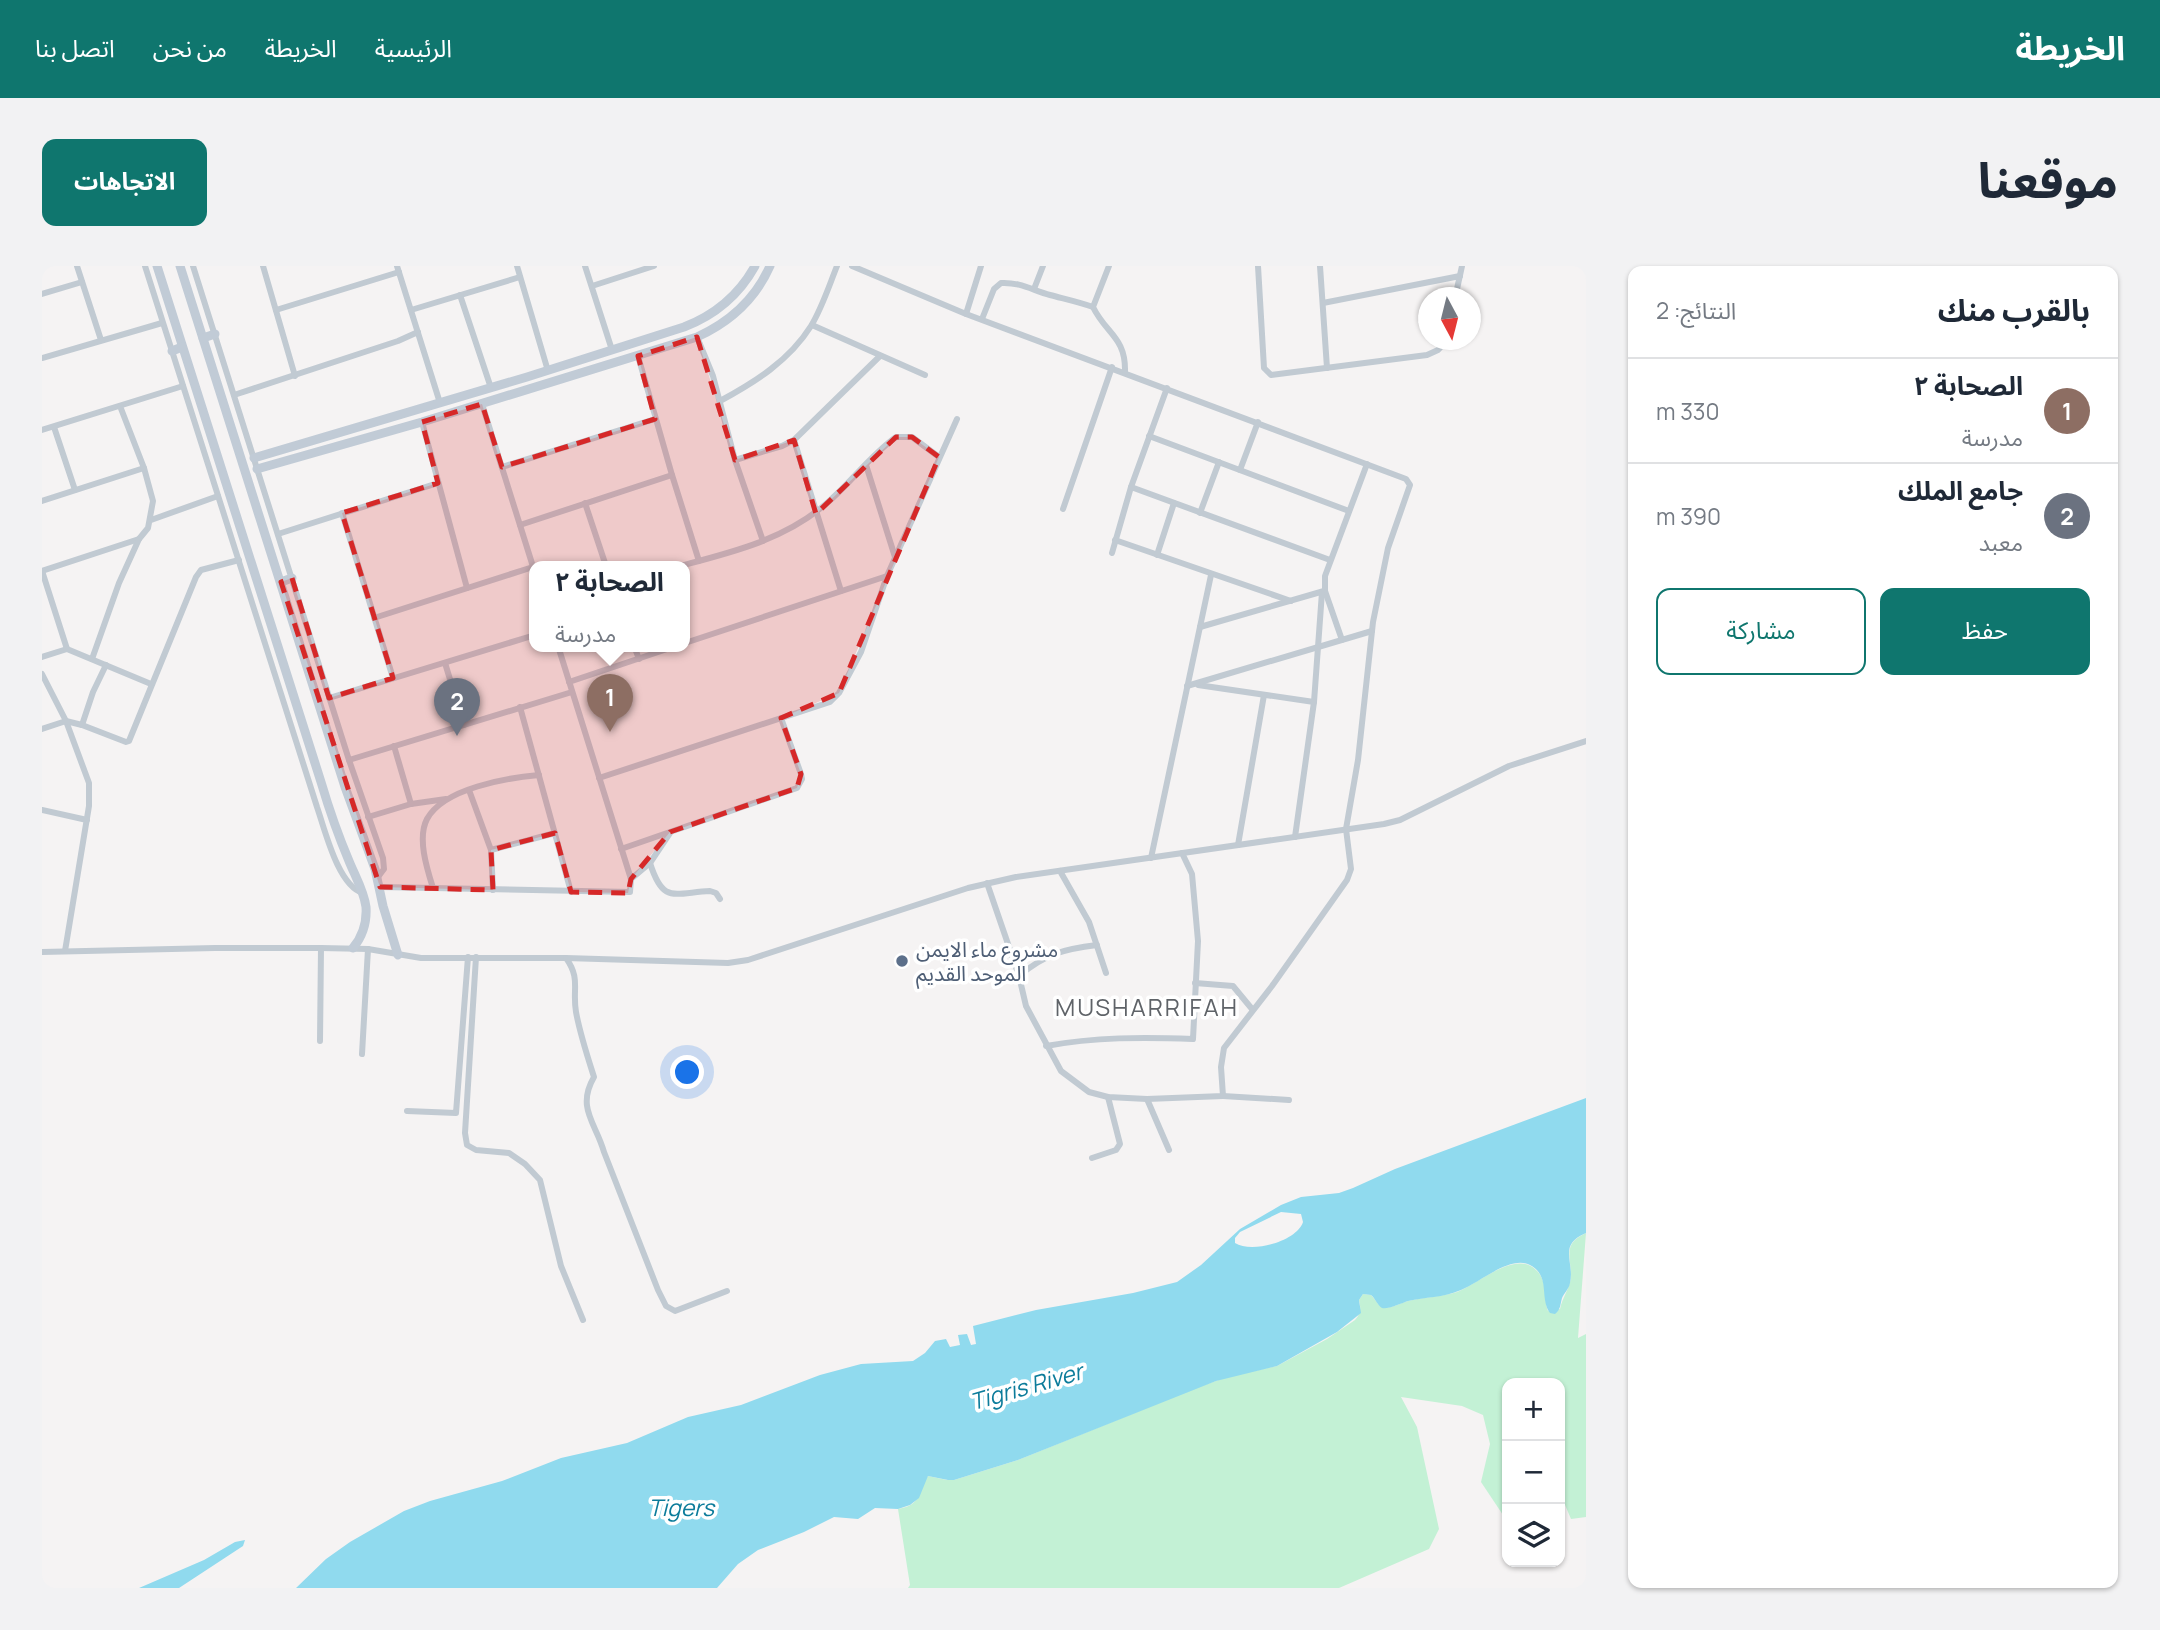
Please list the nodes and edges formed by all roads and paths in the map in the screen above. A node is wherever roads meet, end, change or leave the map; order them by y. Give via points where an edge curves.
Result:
1 (77, 266) edge
2 (145, 266) edge
3 (156, 266) edge
4 (180, 266) edge
5 (193, 266) edge
6 (263, 266) edge
7 (517, 266) edge
8 (585, 266) edge
9 (654, 266) edge
10 (755, 266) edge
11 (770, 266) edge
12 (837, 266) edge
13 (852, 266) edge
14 (981, 266) edge
15 (1043, 266) edge
16 (1109, 266) edge
17 (1258, 266) edge
18 (1320, 266) edge
19 (1462, 266) edge
20 (398, 269) edge
21 (1460, 276) junction
22 (520, 277) junction
23 (82, 282) junction
24 (592, 286) junction
25 (1458, 287) edge
26 (1034, 289) junction
27 (42, 294) edge
28 (460, 295) junction
29 (1323, 303) junction
30 (1093, 307) junction
31 (276, 310) junction
32 (411, 310) junction
33 (966, 314) junction
34 (982, 319) junction
35 (162, 323) junction
36 (812, 325) junction
37 (418, 332) junction
38 (215, 334) junction
39 (697, 337) junction
40 (203, 338) junction
41 (102, 340) junction
42 (182, 347) junction
43 (612, 350) junction
44 (1438, 350) edge
45 (172, 351) junction
46 (638, 356) junction
47 (880, 356) junction
48 (42, 358) edge
49 (1112, 367) junction
50 (1327, 368) junction
51 (548, 371) junction
52 (1125, 372) junction
53 (925, 375) dead end
54 (295, 376) junction
55 (527, 377) junction
56 (183, 386) junction
57 (491, 388) junction
58 (1167, 388) junction
59 (531, 389) junction
60 (234, 395) junction
61 (720, 401) junction
62 (440, 403) junction
63 (482, 404) junction
64 (120, 406) junction
65 (655, 419) junction
66 (957, 419) dead end
67 (422, 422) junction
68 (1258, 422) junction
69 (54, 427) junction
70 (42, 430) edge
71 (1149, 436) junction
72 (794, 440) junction
73 (939, 457) junction
74 (254, 458) junction
75 (735, 460) junction
76 (1219, 462) junction
77 (1367, 464) junction
78 (866, 465) junction
79 (502, 467) junction
80 (144, 468) junction
81 (257, 469) junction
82 (1240, 470) junction
83 (672, 475) junction
84 (438, 483) junction
85 (1131, 487) junction
86 (75, 490) junction
87 (218, 496) junction
88 (42, 501) edge
89 (585, 503) junction
90 (1174, 503) junction
91 (1063, 509) dead end
92 (1349, 511) junction
93 (816, 512) junction
94 (342, 513) junction
95 (1200, 513) junction
96 (151, 520) junction
97 (520, 525) junction
98 (278, 534) junction
99 (139, 539) junction
100 (1115, 540) junction
101 (763, 541) junction
102 (1112, 553) dead end
103 (1157, 555) junction
104 (895, 557) junction
105 (239, 559) junction
106 (1329, 559) junction
107 (531, 561) edge
108 (604, 561) edge
109 (699, 561) junction
110 (690, 563) edge
111 (42, 571) edge
112 (529, 571) edge
113 (1211, 575) junction
114 (887, 576) junction
115 (292, 578) junction
116 (281, 582) junction
117 (467, 588) junction
118 (260, 590) junction
119 (841, 591) junction
120 (1324, 591) junction
121 (250, 593) junction
122 (1291, 601) junction
123 (374, 618) junction
124 (1200, 627) junction
125 (1372, 631) junction
126 (529, 637) edge
127 (1342, 639) junction
128 (690, 641) edge
129 (1319, 646) junction
130 (67, 649) junction
131 (560, 652) edge
132 (636, 652) edge
133 (659, 652) edge
134 (42, 657) edge
135 (92, 659) junction
136 (639, 659) junction
137 (445, 663) junction
138 (106, 665) junction
139 (42, 674) edge
140 (393, 678) junction
141 (569, 682) junction
142 (151, 684) junction
143 (1190, 685) junction
144 (572, 692) junction
145 (1264, 695) junction
146 (329, 698) junction
147 (1314, 702) junction
148 (520, 707) junction
149 (781, 718) junction
150 (66, 722) junction
151 (464, 724) junction
152 (82, 725) junction
153 (42, 729) edge
154 (1586, 741) edge
155 (394, 746) junction
156 (349, 760) junction
157 (539, 775) junction
158 (599, 778) junction
159 (470, 790) junction
160 (447, 799) junction
161 (411, 804) junction
162 (42, 810) edge
163 (368, 817) junction
164 (87, 820) junction
165 (1346, 829) junction
166 (670, 832) junction
167 (555, 833) junction
168 (1295, 836) junction
169 (1238, 845) junction
170 (621, 849) junction
171 (491, 850) junction
172 (1182, 853) junction
173 (1150, 858) junction
174 (650, 863) junction
175 (1060, 871) junction
176 (631, 879) junction
177 (379, 882) junction
178 (987, 883) junction
179 (433, 888) junction
180 (493, 890) junction
181 (571, 891) junction
182 (363, 893) junction
183 (720, 898) dead end
184 (383, 906) junction
185 (366, 909) junction
186 (1097, 945) junction
187 (321, 948) junction
188 (353, 948) junction
189 (368, 949) junction
190 (65, 951) junction
191 (42, 952) edge
192 (398, 955) junction
193 (468, 957) junction
194 (476, 957) junction
195 (566, 958) junction
196 (1106, 973) dead end
197 (1019, 976) junction
198 (1195, 983) junction
199 (1252, 1009) junction
200 (320, 1041) dead end
201 (1046, 1046) junction
202 (362, 1054) dead end
203 (1223, 1096) junction
204 (1108, 1097) junction
205 (1147, 1099) junction
206 (1289, 1100) dead end
207 (407, 1111) dead end
208 (1169, 1150) dead end
209 (1092, 1158) dead end
210 (727, 1291) dead end
211 (583, 1320) dead end

1 - 23 street
2 - 35 street
3 - 42 main road
4 - 40 main road
5 - 38 street
6 - 31 street
7 - 22 street
8 - 24 street
9 - 24 street
10 - 43 main road via 731,298 704,318
11 - 39 main road via 744,306
12 - 36 street
13 - 33 street
14 - 33 street
15 - 26 street
16 - 30 street
17 - 50 street via 1265,371 1270,375
18 - 29 street
19 - 21 street
20 - 31 street
20 - 32 street
21 - 25 street
21 - 29 street
22 - 28 street
22 - 51 street
23 - 27 street
23 - 41 street
24 - 43 street
26 - 30 street
26 - 34 street via 1020,283 998,284
28 - 32 street
28 - 57 street
29 - 50 street
30 - 52 street via 1122,346
31 - 54 street
32 - 37 street
33 - 34 street
34 - 49 street
35 - 41 street
35 - 45 street
36 - 47 street
36 - 61 street via 779,363
37 - 54 street
37 - 62 street
38 - 40 main road
38 - 60 street
39 - 46 main road
39 - 61 street
40 - 116 main road
41 - 48 street
42 - 45 main road
42 - 118 main road
43 - 51 main road
44 - 50 street
45 - 56 street
46 - 59 main road
46 - 65 street
47 - 53 street
47 - 72 street
49 - 52 street
49 - 91 street
51 - 55 main road
52 - 58 street
54 - 60 street
55 - 57 main road
55 - 59 main road
56 - 64 street
56 - 87 street
57 - 62 main road
58 - 68 street
58 - 71 street
59 - 63 main road
60 - 74 street
61 - 75 street
62 - 74 main road
63 - 67 main road
63 - 79 street
64 - 69 street
64 - 80 street
65 - 79 street
65 - 83 street
66 - 73 street
67 - 81 main road
67 - 84 street
68 - 77 street
68 - 82 street
69 - 70 street
69 - 86 street
71 - 76 street
71 - 85 street
72 - 75 street
72 - 93 street
73 - 78 street via 912,437 901,436
73 - 104 street
74 - 81 street
75 - 101 street
76 - 82 street
76 - 95 street
77 - 92 street
77 - 125 street via 1406,479 1410,488 1388,548
78 - 93 street
78 - 104 street
79 - 97 street
80 - 86 street
80 - 96 street via 153,500
81 - 98 street
82 - 92 street
83 - 89 street
83 - 109 street
84 - 94 street
84 - 117 street
85 - 90 street
85 - 100 street
86 - 88 street
87 - 96 street
87 - 105 street
89 - 97 street
89 - 108 street
90 - 95 street
90 - 103 street
92 - 106 street
93 - 101 street
93 - 119 street
94 - 98 street
94 - 123 street
95 - 106 street
96 - 99 street
97 - 107 street
98 - 115 street
99 - 111 street
99 - 135 street
100 - 102 street
100 - 103 street
101 - 109 street
103 - 113 street
104 - 114 street
105 - 121 street
105 - 142 street via 201,570 196,577
106 - 120 street
109 - 110 street
111 - 130 street
112 - 117 street
113 - 122 street
113 - 124 street
114 - 119 street
114 - 149 street via 862,652 839,693 830,702
115 - 116 main road
115 - 146 street
116 - 177 main road
117 - 123 street
118 - 121 main road
118 - 182 main road via 328,804
119 - 128 street
120 - 122 street
120 - 127 street
120 - 129 street
121 - 182 street via 336,859 346,883
122 - 124 street
123 - 140 street
124 - 143 street
125 - 127 street
125 - 165 street
126 - 137 street
127 - 129 street
129 - 143 street
129 - 147 street
130 - 134 street
130 - 135 street
131 - 141 street
132 - 136 street
133 - 136 street
135 - 138 street
136 - 141 street
137 - 140 street
137 - 151 street
138 - 142 street
138 - 152 street
139 - 150 street
140 - 146 street
141 - 144 street
142 - 152 street via 128,742
143 - 145 street
143 - 173 street
144 - 148 street
144 - 158 street
145 - 147 street
145 - 169 street
146 - 156 street
147 - 168 street
148 - 151 street
148 - 157 street
149 - 158 street
149 - 166 street via 801,774 797,788
150 - 152 street
150 - 153 street
150 - 164 street via 89,783
151 - 155 street
154 - 165 street via 1494,772 1400,820
155 - 156 street
155 - 161 street
156 - 163 street
157 - 159 street
157 - 167 street
158 - 170 street
159 - 160 street
159 - 171 street
160 - 161 street
160 - 179 street via 426,821 427,871
161 - 163 street
162 - 164 street
163 - 177 street via 384,862
164 - 190 street
165 - 168 street
165 - 199 street via 1348,880
166 - 170 street
166 - 174 street
167 - 171 street
167 - 181 street
168 - 169 street
169 - 172 street
170 - 176 street
171 - 180 street
172 - 173 street
172 - 198 street via 1192,874 1196,914
173 - 175 street
174 - 176 street
174 - 183 street via 659,887 666,892 710,891
175 - 178 street
175 - 186 street
176 - 181 street via 628,893
177 - 179 street
177 - 184 main road
178 - 195 street via 728,964
178 - 197 street
179 - 180 street
180 - 181 street
182 - 185 main road
184 - 185 main road
184 - 192 main road
185 - 188 main road via 363,933
186 - 196 street
186 - 197 street via 1047,956
187 - 188 street
187 - 190 street
187 - 200 street
188 - 189 street
189 - 192 street
189 - 202 street
190 - 191 street
192 - 193 street
193 - 194 street
193 - 207 street via 456,1114
194 - 195 street
194 - 211 street via 467,1145 509,1153 540,1180 561,1266
195 - 210 street via 575,971 575,1007 594,1077 586,1097 588,1115 599,1132 666,1307 675,1311
197 - 201 street via 1026,1006
198 - 199 street via 1233,986
198 - 201 street via 1193,1039 1133,1037
199 - 203 street via 1222,1052
201 - 204 street via 1061,1071 1089,1092
203 - 205 street
203 - 206 street
204 - 205 street
204 - 209 street via 1121,1144
205 - 208 street

